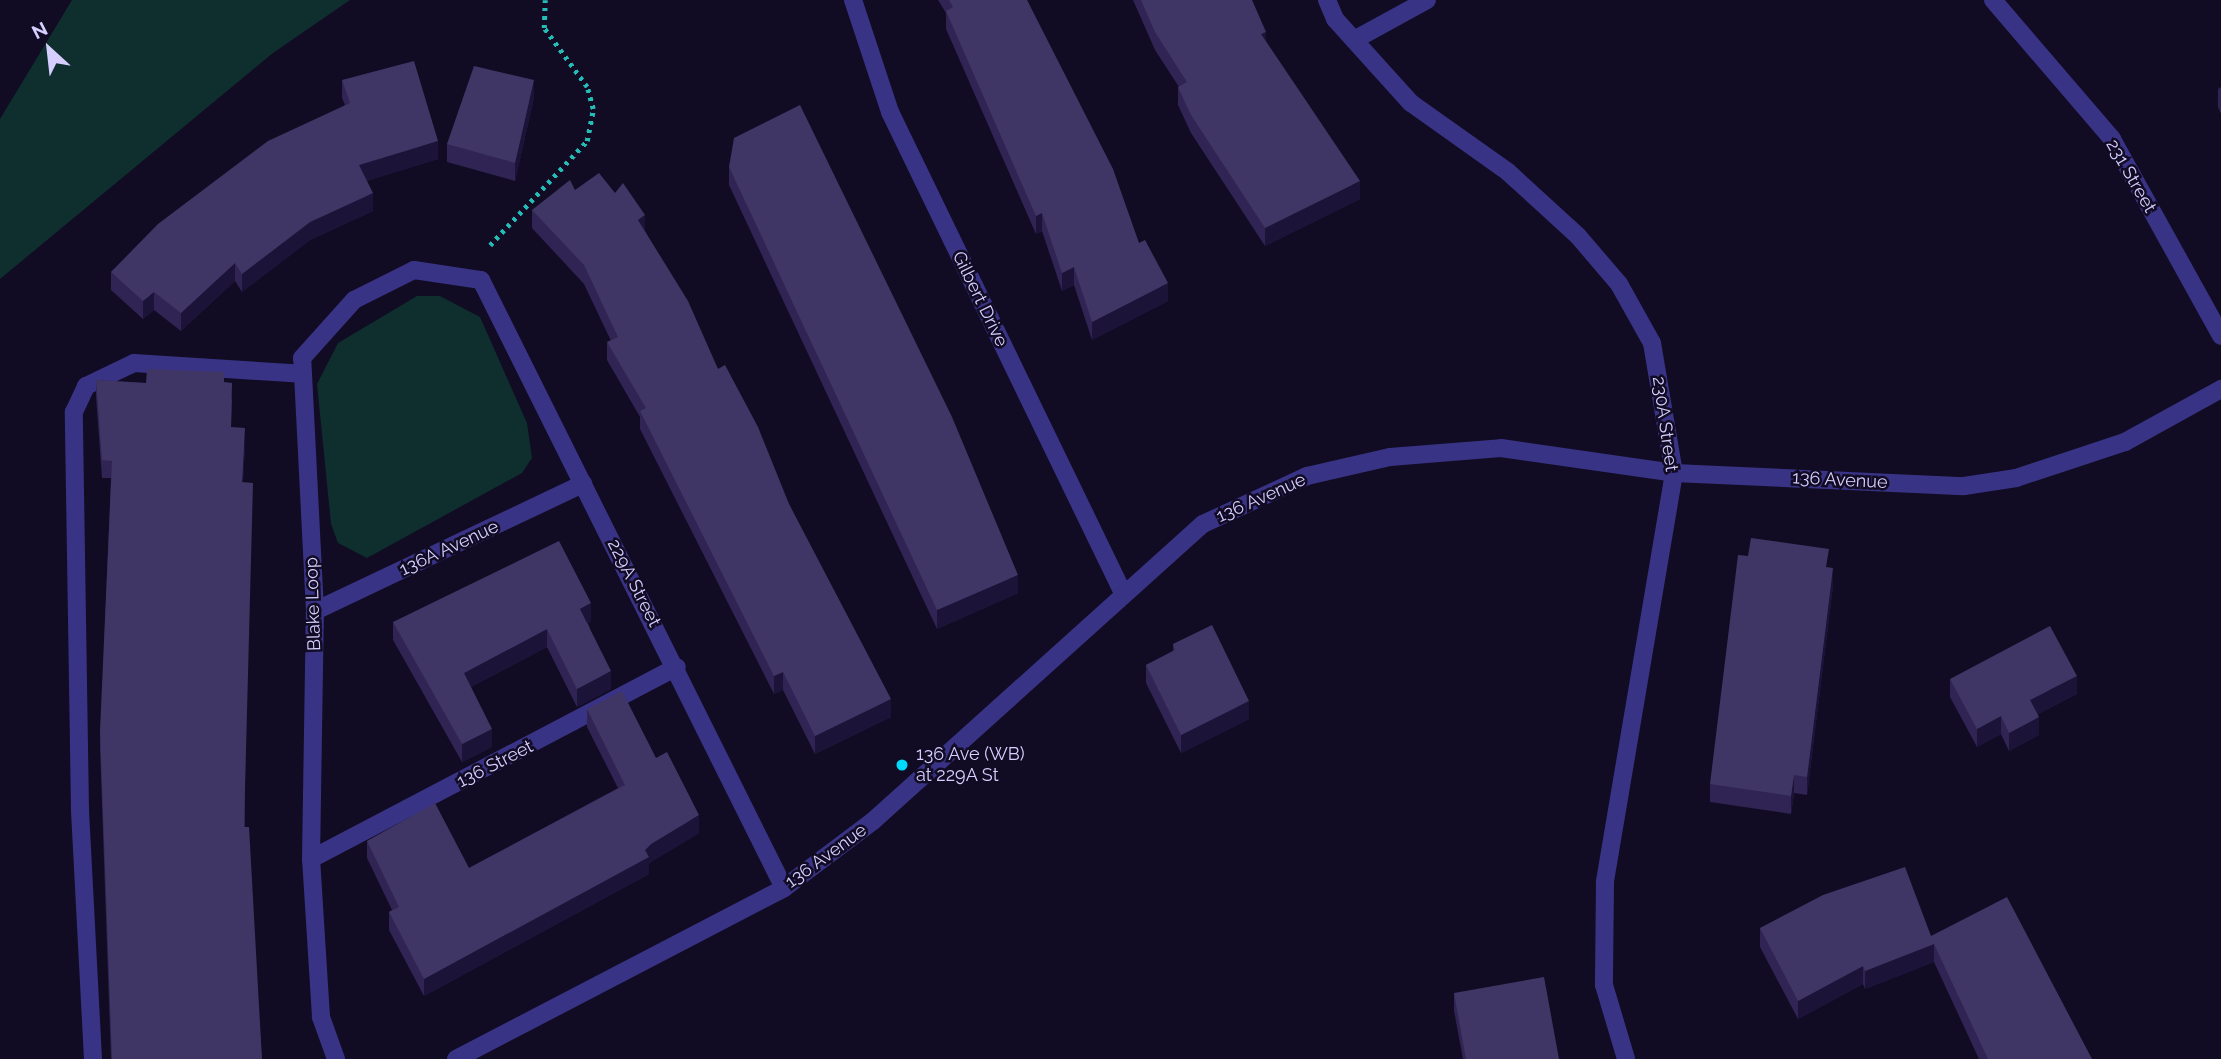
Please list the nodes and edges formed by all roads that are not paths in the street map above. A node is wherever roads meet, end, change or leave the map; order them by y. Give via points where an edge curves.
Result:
1 (853, 0) edge
2 (1327, 0) edge
3 (1427, 0) edge
4 (1993, 0) edge
5 (1354, 40) junction
6 (481, 280) joint
7 (2221, 336) edge
8 (302, 374) junction
9 (2221, 388) edge
10 (1674, 473) junction
11 (583, 484) junction
12 (1123, 593) junction
13 (315, 611) junction
14 (677, 667) junction
15 (312, 859) junction
16 (784, 888) junction
17 (93, 1059) edge
18 (336, 1059) edge
19 (456, 1059) edge
20 (1626, 1059) edge

1 - 12 street, Gilbert Drive via 890,112
2 - 5 street, 230A Street
3 - 5 street
4 - 7 street, 231 Street via 2112,139
5 - 10 street, 230A Street via 1411,103 1508,172 1619,284 1652,343
6 - 8 street, Blake Loop via 414,270 354,300 302,358
6 - 11 street, 229A Street
8 - 13 street, Blake Loop
8 - 17 street via 134,363 86,386 74,412 80,810
9 - 10 street, 136 Avenue via 2125,442 2017,478 1964,486
10 - 12 street, 136 Avenue via 1501,448 1390,457 1307,476 1203,524
10 - 20 street, 230A Street via 1605,882 1604,985
11 - 13 street, 136A Avenue
11 - 14 street, 229A Street
12 - 16 street, 136 Avenue via 873,821
13 - 15 street, Blake Loop
14 - 15 street, 136 Street
14 - 16 street, 229A Street
15 - 18 street, Blake Loop via 321,1017
16 - 19 street, 136 Avenue

